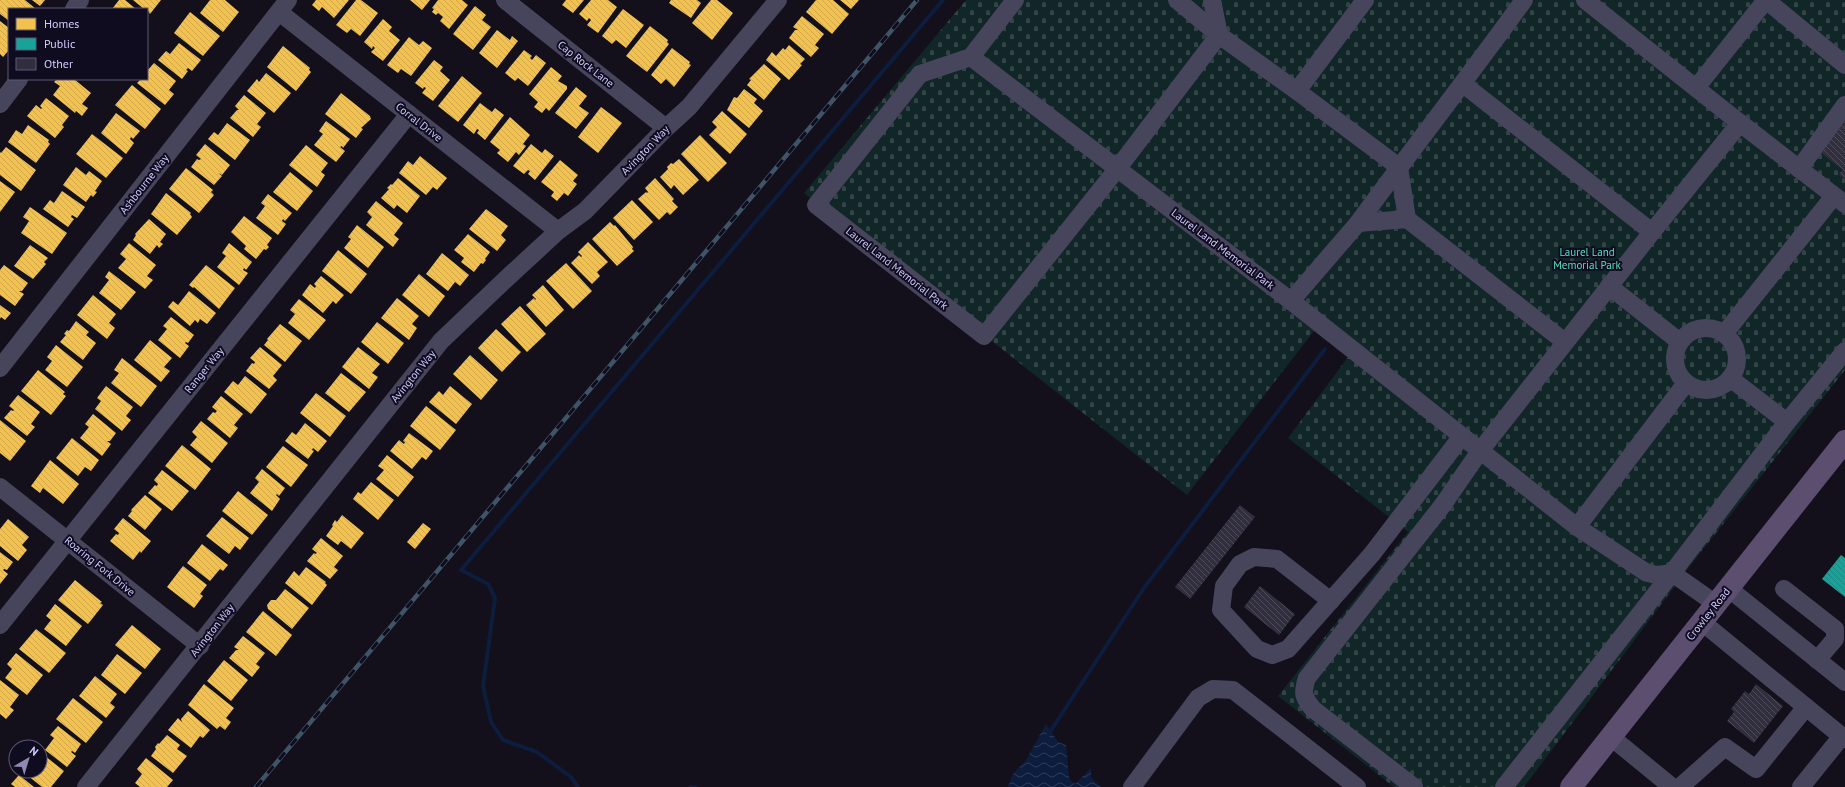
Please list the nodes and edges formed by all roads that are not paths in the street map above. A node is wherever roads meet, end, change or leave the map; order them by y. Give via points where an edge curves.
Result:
1 (506, 0) edge
2 (1015, 0) edge
3 (1177, 0) edge
4 (1212, 0) edge
5 (1366, 0) edge
6 (1524, 0) edge
7 (1766, 0) edge
8 (1591, 2) edge
9 (768, 3) edge
10 (284, 6) edge
11 (1219, 35) junction
12 (971, 56) junction
13 (1845, 64) edge
14 (19, 80) edge
15 (1463, 84) junction
16 (1696, 88) junction
17 (1297, 91) junction
18 (0, 104) edge
19 (1845, 105) edge
20 (409, 114) junction
21 (1740, 122) junction
22 (666, 128) junction
23 (1399, 167) junction
24 (1118, 168) junction
25 (1799, 169) junction
26 (1840, 200) edge
27 (1407, 218) junction
28 (1358, 223) junction
29 (558, 231) junction
30 (1652, 232) junction
31 (1609, 286) junction
32 (1291, 301) junction
33 (1724, 334) junction
34 (1565, 342) junction
35 (1680, 342) junction
36 (1845, 351) edge
37 (0, 368) edge
38 (1730, 378) junction
39 (1686, 383) junction
40 (1787, 422) junction
41 (1462, 436) junction
42 (1845, 441) edge
43 (1480, 451) junction
44 (0, 487) edge
45 (1577, 527) junction
46 (67, 540) junction
47 (1672, 573) junction
48 (1784, 589) dead end
49 (1722, 596) junction
50 (1331, 600) junction
51 (1702, 622) junction
52 (0, 625) edge
53 (200, 646) junction
54 (1817, 660) junction
55 (1845, 682) edge
56 (1806, 707) junction
57 (1611, 737) junction
58 (1843, 737) edge
59 (86, 787) edge
60 (1132, 787) edge
61 (1357, 787) edge
62 (1414, 787) edge
63 (1504, 787) edge
64 (1571, 787) edge
65 (1672, 787) edge
66 (1680, 787) edge
67 (1801, 787) edge

1 - 22 street, Cap Rock Lane
2 - 12 street
3 - 11 street
4 - 11 street
5 - 17 street
6 - 15 street
7 - 13 street
7 - 16 street
8 - 16 street
9 - 22 street, Avington Way via 689,107
10 - 20 street, Corral Drive
10 - 37 street, Ashbourne Way
11 - 17 street
11 - 24 street, Laurel Land Memorial Park
12 - 24 street, Laurel Land Memorial Park
12 - 24 street, Laurel Land Memorial Park via 920,74 816,205 984,336
14 - 18 street
15 - 23 street
15 - 30 street
16 - 21 street
17 - 23 street
19 - 25 street
20 - 29 street, Corral Drive
20 - 46 street, Ranger Way
21 - 25 street
21 - 30 street
22 - 29 street, Avington Way via 585,210
23 - 27 street
23 - 28 street
24 - 32 street, Laurel Land Memorial Park
25 - 26 street
26 - 33 street
27 - 28 street
27 - 34 street
28 - 32 street
29 - 53 street, Avington Way via 441,341
30 - 31 street
31 - 34 street
31 - 35 street
32 - 41 street, Laurel Land Memorial Park
33 - 35 street via 1710,329 1695,330
33 - 38 street via 1735,350 1736,360
34 - 43 street
35 - 39 street via 1675,359 1678,372
36 - 40 street
38 - 39 street via 1718,387 1704,390
38 - 40 street
39 - 45 street
40 - 47 street
41 - 43 street, Laurel Land Memorial Park
41 - 50 street via 1372,554
42 - 49 main road, Crowley Road
43 - 45 street, Laurel Land Memorial Park
43 - 62 street via 1442,506 1307,678 1304,687 1304,699 1313,709
44 - 46 street, Roaring Fork Drive
45 - 47 street, Laurel Land Memorial Park via 1647,573
46 - 52 street, Ranger Way
46 - 53 street, Roaring Fork Drive
47 - 49 street
47 - 63 street
48 - 54 street via 1834,630 1835,639
49 - 51 main road, Crowley Road
49 - 54 street
50 - 50 street via 1288,649 1272,655 1257,648 1221,610 1224,586 1240,564 1254,557 1277,559
51 - 56 street
51 - 57 main road, Crowley Road
53 - 59 street, Avington Way
54 - 55 street
56 - 58 street
56 - 66 street via 1756,769 1725,747
57 - 64 main road, Crowley Road
57 - 65 street
58 - 67 street
60 - 61 street via 1198,698 1212,689 1233,690

